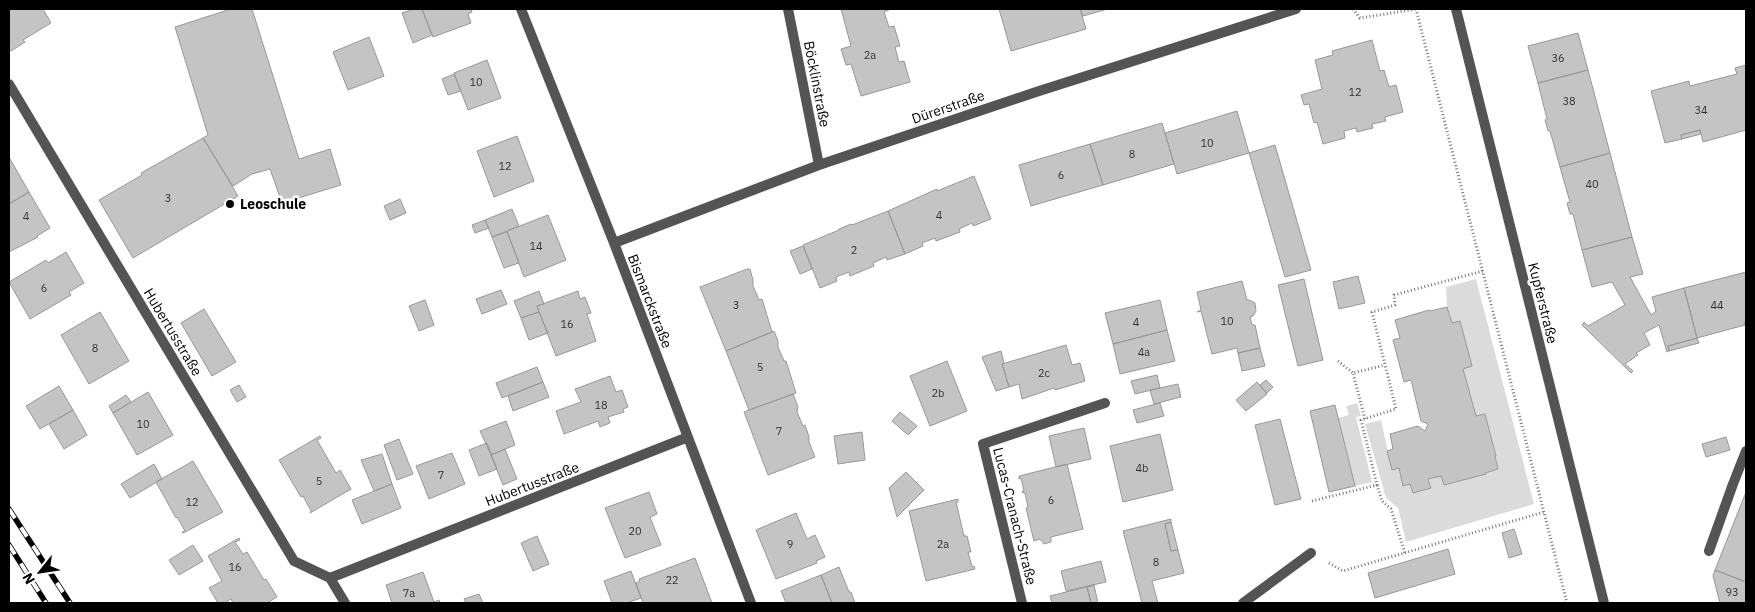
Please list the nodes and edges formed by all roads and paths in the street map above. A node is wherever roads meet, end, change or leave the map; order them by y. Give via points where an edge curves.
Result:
1 (522, 9) edge
2 (788, 9) edge
3 (1296, 9) edge
4 (1353, 9) edge
5 (1416, 9) edge
6 (1456, 9) edge
7 (9, 84) edge
8 (819, 165) junction
9 (614, 243) junction
10 (1483, 271) junction
11 (1338, 361) dead end
12 (1385, 365) junction
13 (1353, 373) junction
14 (1105, 403) dead end
15 (1364, 419) junction
16 (688, 437) junction
17 (1746, 451) edge
18 (1378, 484) junction
19 (1312, 501) dead end
20 (1544, 512) junction
21 (1710, 551) dead end
22 (1311, 553) joint
23 (1405, 553) junction
24 (330, 578) junction
25 (345, 603) edge
26 (751, 603) edge
27 (1022, 603) edge
28 (1243, 603) edge
29 (1566, 603) edge
30 (1604, 603) edge

1 - 9 street, Bismarckstraße
2 - 8 street, Böcklinstraße
3 - 8 street, Dürerstraße
4 - 5 path via 1360,18
5 - 10 path
6 - 30 street, Kupferstraße
7 - 24 street, Hubertusstraße via 294,560
8 - 9 street, Dürerstraße
9 - 16 street, Bismarckstraße
10 - 12 path via 1394,295 1395,305 1372,312
10 - 20 path
11 - 13 path
12 - 13 path
12 - 15 path via 1396,409
13 - 15 path
14 - 27 street, Lucas-Cranach-Straße via 983,444
15 - 18 path via 1361,420
16 - 24 street, Hubertusstraße
16 - 26 street, Bismarckstraße
17 - 21 street
18 - 19 path
18 - 23 path via 1382,500 1391,509
20 - 23 path
20 - 29 path
22 - 23 path via 1342,571
22 - 28 street
24 - 25 street

